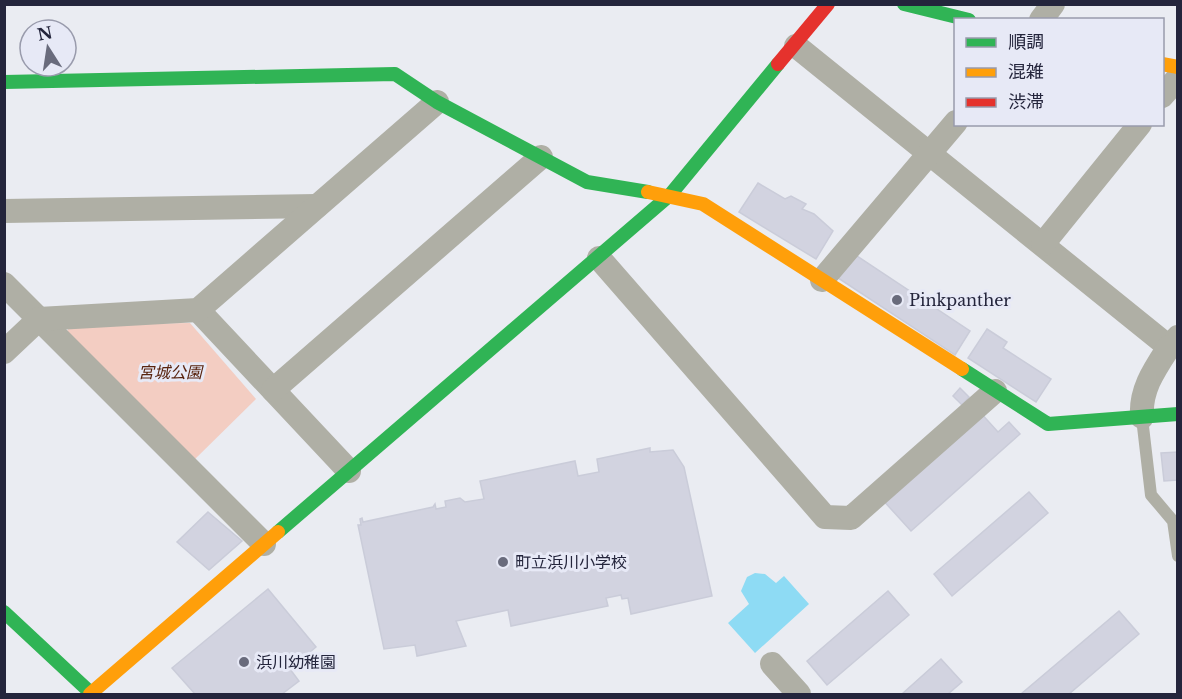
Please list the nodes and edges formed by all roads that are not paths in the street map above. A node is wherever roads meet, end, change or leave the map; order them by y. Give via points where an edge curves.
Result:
1 (828, 4) edge
2 (904, 4) edge
3 (1053, 4) edge
4 (961, 18) edge
5 (1042, 18) edge
6 (796, 46) junction
7 (1178, 78) edge
8 (4, 82) edge
9 (1164, 94) edge
10 (437, 102) junction
11 (954, 124) edge
12 (1138, 126) edge
13 (930, 153) junction
14 (541, 157) junction
15 (670, 195) junction
16 (317, 206) junction
17 (4, 211) edge
18 (1043, 244) junction
19 (599, 258) junction
20 (822, 280) junction
21 (4, 284) edge
22 (198, 310) junction
23 (39, 319) junction
24 (1173, 342) edge
25 (4, 352) edge
26 (273, 390) junction
27 (995, 391) junction
28 (1178, 414) edge
29 (1142, 417) junction
30 (349, 471) junction
31 (264, 544) junction
32 (1178, 556) edge
33 (4, 612) edge
34 (772, 664) dead end
35 (91, 694) edge
36 (799, 694) edge

1 - 6 street
2 - 4 street
3 - 5 street
6 - 13 street
6 - 15 street
7 - 9 street
8 - 10 street via 396,74
10 - 14 street
10 - 16 street
11 - 13 street
12 - 18 street
13 - 18 street
13 - 20 street
14 - 15 street via 587,182
14 - 26 street
15 - 19 street
15 - 20 street via 703,204
16 - 17 street
16 - 22 street
18 - 24 street
19 - 27 street via 825,517 851,518
19 - 30 street
20 - 27 street
21 - 23 street
22 - 23 street
22 - 26 street
23 - 25 street
23 - 31 street
24 - 29 street via 1140,400
26 - 30 street
27 - 29 street via 1048,424
28 - 29 street
29 - 32 lane via 1151,495 1173,521
30 - 31 street
31 - 35 street
33 - 35 street
34 - 36 street

